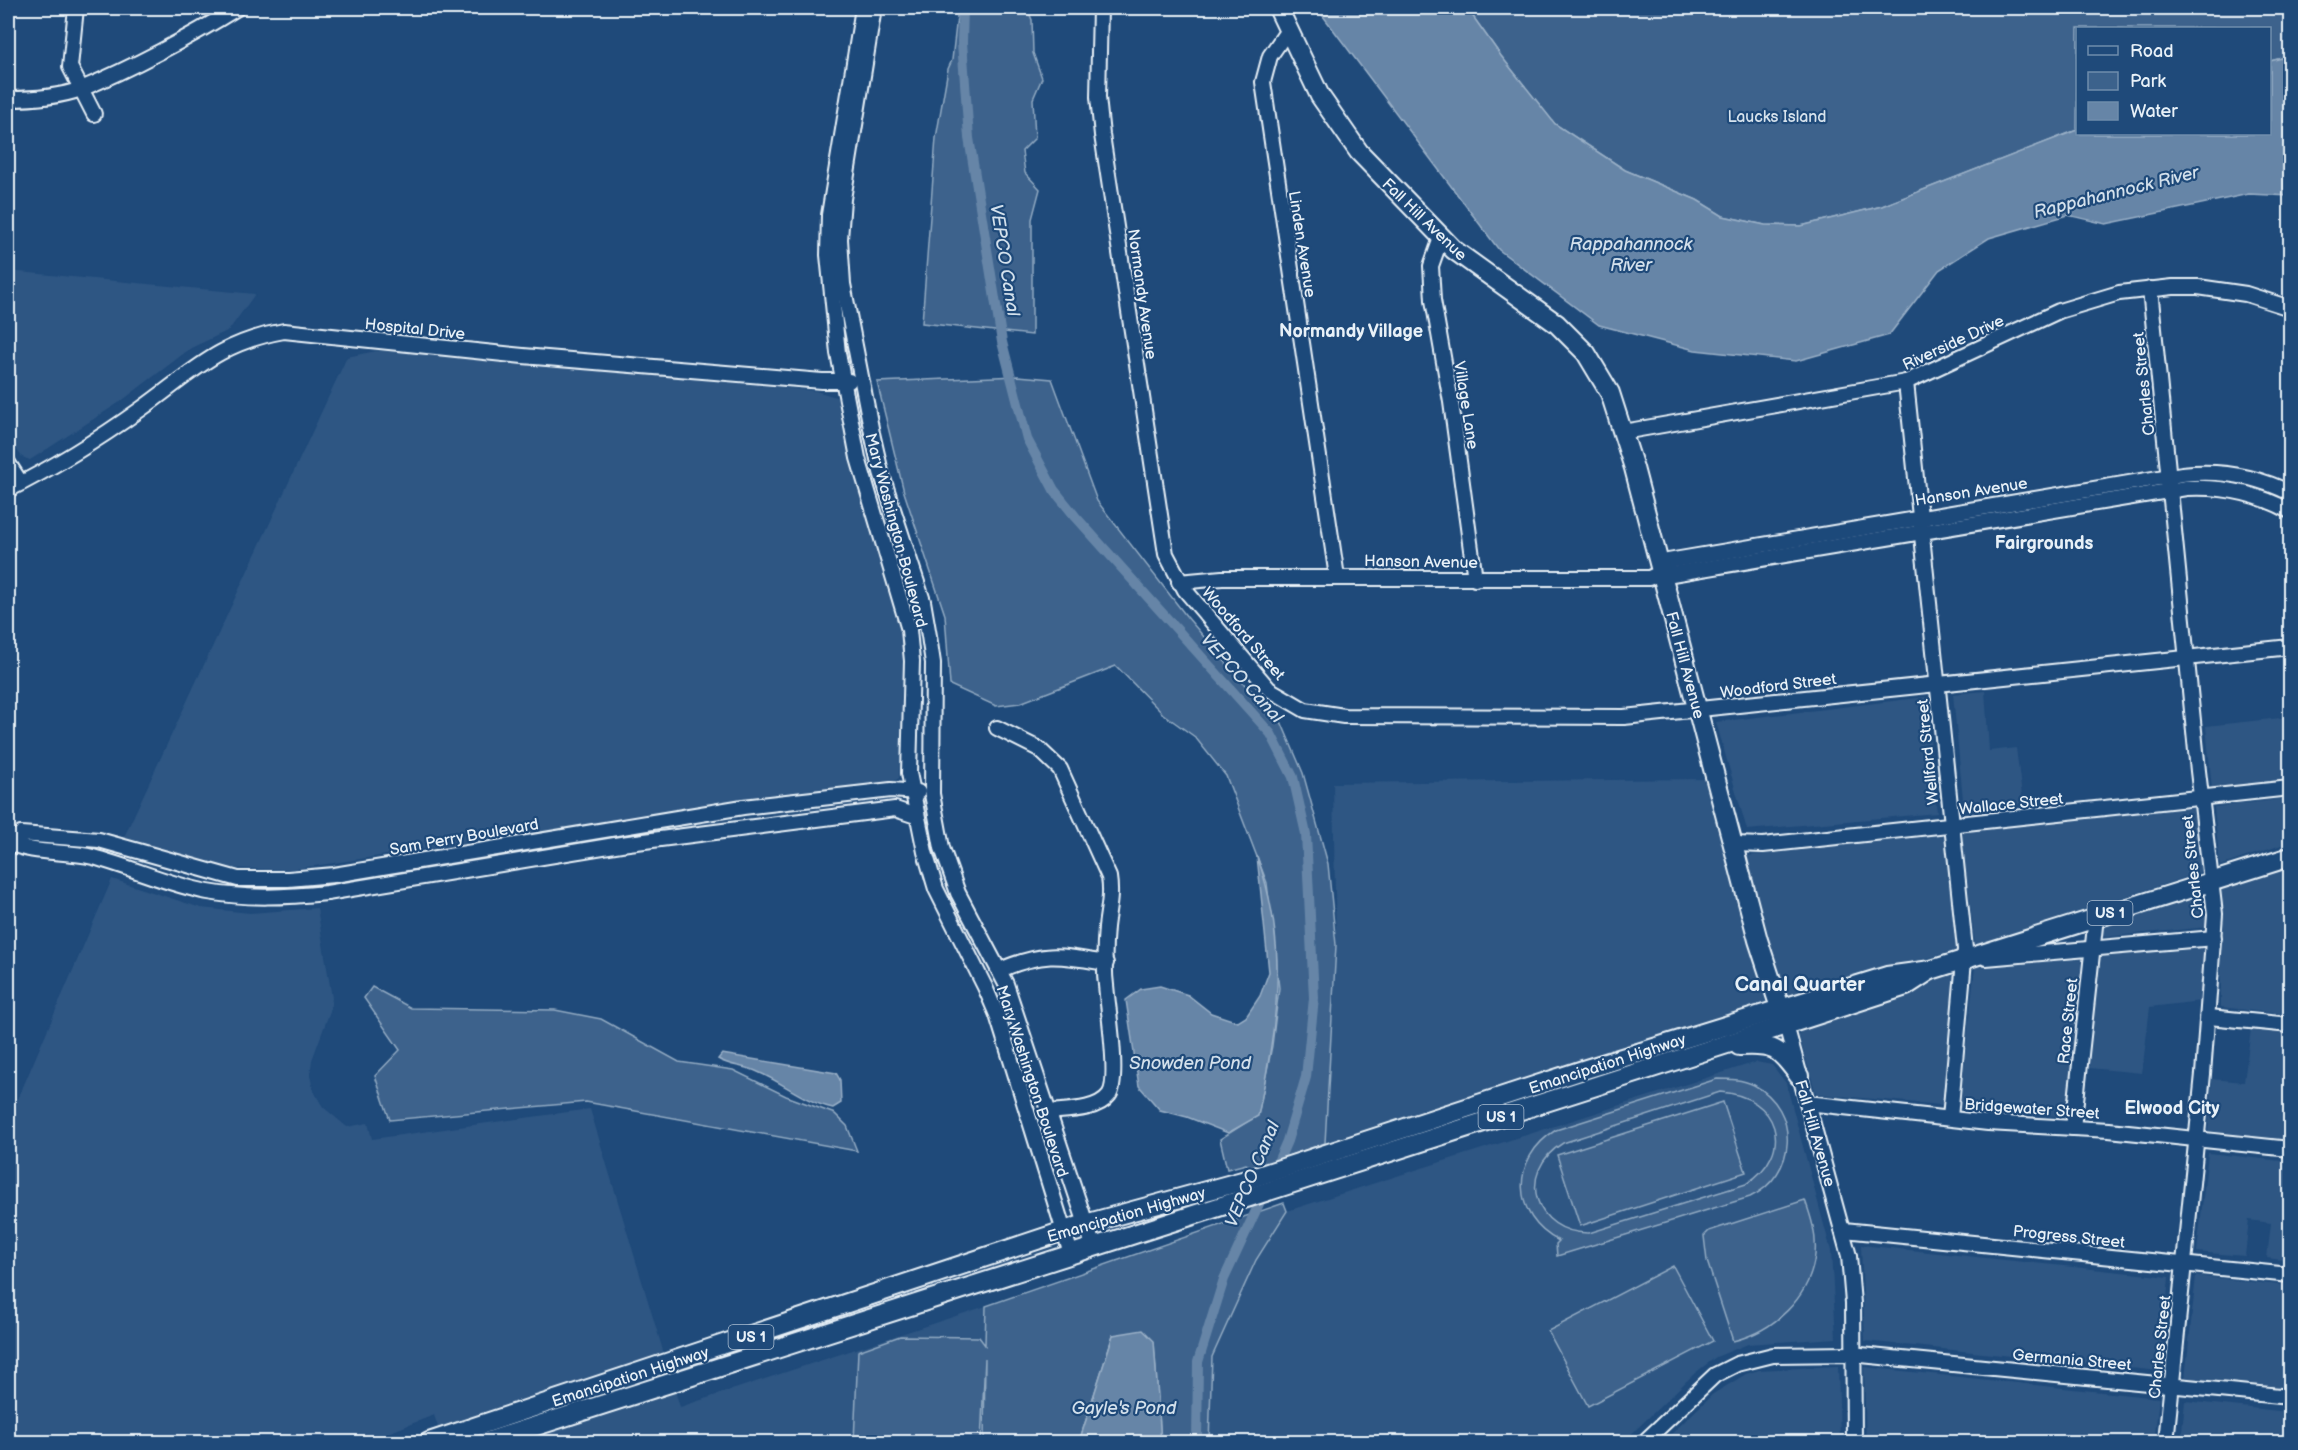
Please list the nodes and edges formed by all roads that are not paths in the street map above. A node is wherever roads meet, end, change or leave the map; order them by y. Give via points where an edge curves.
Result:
1 (76, 8) edge
2 (237, 8) edge
3 (863, 8) edge
4 (874, 8) edge
5 (1100, 8) edge
6 (1278, 8) edge
7 (1288, 30) junction
8 (79, 90) junction
9 (8, 99) edge
10 (94, 114) dead end
11 (1441, 238) junction
12 (2150, 288) junction
13 (2290, 308) edge
14 (863, 379) junction
15 (842, 381) junction
16 (1906, 382) junction
17 (1623, 432) junction
18 (8, 464) edge
19 (2168, 476) junction
20 (21, 483) junction
21 (8, 490) edge
22 (2170, 490) junction
23 (2290, 493) edge
24 (2290, 511) edge
25 (1919, 516) junction
26 (1920, 533) junction
27 (1662, 572) junction
28 (1337, 577) junction
29 (1475, 579) junction
30 (1179, 582) junction
31 (2290, 647) edge
32 (2188, 659) junction
33 (1937, 684) junction
34 (1698, 710) junction
35 (997, 728) dead end
36 (2290, 788) edge
37 (910, 792) junction
38 (932, 794) junction
39 (2202, 799) junction
40 (916, 816) junction
41 (1951, 826) junction
42 (1735, 844) junction
43 (2290, 857) edge
44 (2213, 880) junction
45 (2096, 917) junction
46 (2214, 938) junction
47 (2092, 949) junction
48 (1965, 960) junction
49 (1106, 963) junction
50 (1000, 970) junction
51 (2209, 1017) junction
52 (1783, 1018) junction
53 (2290, 1025) edge
54 (1716, 1047) junction
55 (1799, 1076) junction
56 (1807, 1103) junction
57 (1048, 1112) junction
58 (1950, 1118) junction
59 (2073, 1128) junction
60 (2196, 1139) junction
61 (2290, 1149) edge
62 (1085, 1224) junction
63 (1844, 1230) junction
64 (1065, 1232) junction
65 (1094, 1248) junction
66 (1071, 1254) junction
67 (2184, 1264) junction
68 (2290, 1275) edge
69 (1851, 1354) junction
70 (2172, 1385) junction
71 (2290, 1397) edge
72 (432, 1442) edge
73 (486, 1443) edge
74 (1644, 1443) edge
75 (1854, 1443) edge
76 (2166, 1443) edge

1 - 8 street via 70,67
2 - 8 street
3 - 15 street, Mary Washington Boulevard via 828,226 831,297
4 - 14 street, Mary Washington Boulevard via 840,239 843,284
5 - 30 street, Normandy Avenue via 1098,98 1102,135 1166,554
6 - 7 main road, Fall Hill Avenue
7 - 11 main road, Fall Hill Avenue via 1337,123 1390,187
7 - 28 street, Linden Avenue via 1270,57 1263,82
8 - 9 street
8 - 10 street
11 - 17 main road, Fall Hill Avenue via 1570,336 1597,369
11 - 29 street, Village Lane via 1431,266 1432,300
12 - 13 street, Riverside Drive via 2222,289
12 - 16 street, Riverside Drive via 2059,311
12 - 19 street, Charles Street
14 - 15 street, Hospital Drive
14 - 38 street, Mary Washington Boulevard via 881,472 915,573 929,636 933,663
15 - 20 street, Hospital Drive via 535,357 284,331 254,337 216,353 107,432
15 - 37 street, Mary Washington Boulevard via 858,458 909,630
16 - 17 street, Riverside Drive
16 - 25 street, Wellford Street
17 - 27 main road, Fall Hill Avenue
18 - 20 street
19 - 22 street, Charles Street
19 - 23 street, Hanson Avenue via 2233,474
19 - 25 street, Hanson Avenue
20 - 21 street, Hospital Drive
22 - 24 street, Hanson Avenue via 2240,491
22 - 26 street, Hanson Avenue
22 - 32 street, Charles Street
25 - 26 street, Wellford Street
25 - 27 street, Hanson Avenue via 1668,561
26 - 27 street, Hanson Avenue via 1672,574
26 - 33 street, Wellford Street
27 - 29 street, Hanson Avenue via 1649,578
27 - 34 main road, Fall Hill Avenue
28 - 29 street, Hanson Avenue
28 - 30 street, Hanson Avenue
30 - 34 street, Woodford Street via 1269,689 1291,704 1317,713 1361,717 1624,717
31 - 32 street, Woodford Street
32 - 33 street, Woodford Street
32 - 39 street, Charles Street
33 - 34 street, Woodford Street
33 - 41 street, Wellford Street
34 - 42 main road, Fall Hill Avenue
35 - 49 street via 1053,759 1071,787 1109,877
36 - 39 street, Wallace Street
37 - 38 street, Sam Perry Boulevard
37 - 40 street, Mary Washington Boulevard
37 - 40 street, Sam Perry Boulevard via 891,790 743,807 334,875 288,879 230,877 99,840 21,834 8,842 21,849 92,857 206,892 254,898 327,893 747,826 894,809
38 - 50 street, Mary Washington Boulevard via 942,848 958,893
39 - 41 street, Wallace Street
39 - 44 street, Charles Street
40 - 64 street, Mary Washington Boulevard via 936,889 997,1015
41 - 42 street, Wallace Street via 1763,845
41 - 48 street, Wellford Street
42 - 52 main road, Fall Hill Avenue via 1758,940
43 - 44 main road, Emancipation Highway / US 1
44 - 45 main road, Emancipation Highway / US 1
44 - 46 street, Charles Street
45 - 47 street, Race Street
45 - 48 main road, Emancipation Highway / US 1
46 - 47 street
46 - 51 street, Charles Street
47 - 48 street
47 - 59 street, Race Street
48 - 52 main road, Emancipation Highway / US 1 via 1931,970 1894,974
48 - 58 street, Wellford Street
49 - 50 street via 1055,954 1032,957
49 - 57 street via 1111,1090 1103,1100 1077,1109
50 - 57 street, Mary Washington Boulevard
51 - 53 street
51 - 60 street, Charles Street
52 - 54 main road, Emancipation Highway / US 1
52 - 55 street, Fall Hill Avenue
52 - 62 main road, Emancipation Highway / US 1 via 1586,1069 1310,1160
54 - 55 main road via 1772,1047 1784,1055
54 - 65 main road, Emancipation Highway / US 1
55 - 56 street, Fall Hill Avenue
56 - 58 street, Bridgewater Street
56 - 63 street, Fall Hill Avenue
57 - 62 street, Mary Washington Boulevard
58 - 59 street, Bridgewater Street
59 - 60 street, Bridgewater Street
60 - 61 street, Bridgewater Street
60 - 67 street, Charles Street
62 - 64 main road, Emancipation Highway / US 1
62 - 65 street, Mary Washington Boulevard
63 - 67 street, Progress Street
63 - 69 street, Fall Hill Avenue via 1851,1281
64 - 66 street, Mary Washington Boulevard
64 - 72 main road, Emancipation Highway / US 1
65 - 66 main road, Emancipation Highway / US 1
66 - 73 main road, Emancipation Highway / US 1
67 - 68 street, Progress Street
67 - 70 street, Charles Street
69 - 70 street, Germania Street
69 - 74 street, Germania Street via 1773,1355 1737,1364 1704,1383
69 - 75 street, Fall Hill Avenue
70 - 71 street, Germania Street
70 - 76 street, Charles Street

